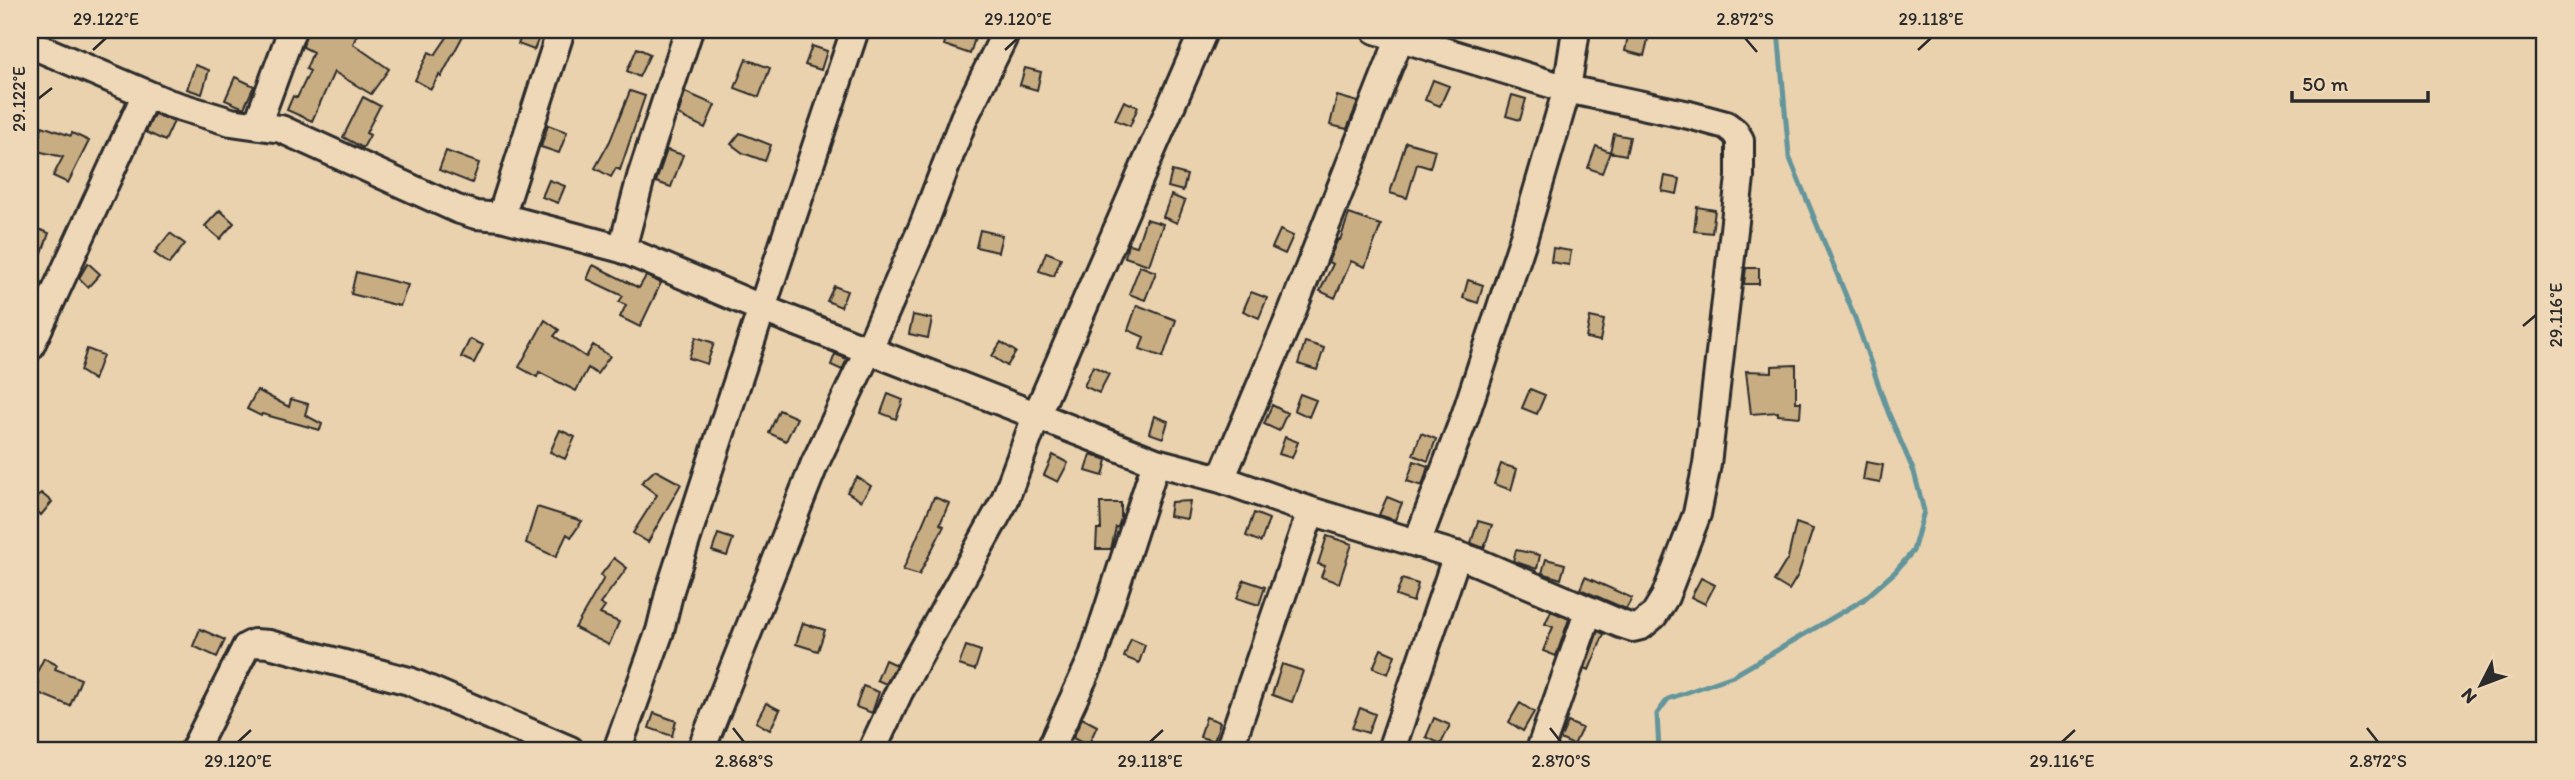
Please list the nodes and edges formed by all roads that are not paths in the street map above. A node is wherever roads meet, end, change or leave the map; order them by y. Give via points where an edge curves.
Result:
1 (292, 30) edge
2 (561, 30) edge
3 (689, 30) edge
4 (855, 30) edge
5 (1007, 30) edge
6 (1204, 30) edge
7 (1576, 30) edge
8 (1392, 32) edge
9 (30, 44) edge
10 (1567, 89) junction
11 (146, 93) junction
12 (257, 125) junction
13 (501, 217) junction
14 (622, 249) junction
15 (763, 309) junction
16 (30, 347) edge
17 (869, 349) junction
18 (1037, 414) junction
19 (1156, 462) junction
20 (1221, 479) junction
21 (1311, 511) junction
22 (1418, 542) junction
23 (1457, 555) junction
24 (1589, 610) junction
25 (194, 750) edge
26 (570, 750) edge
27 (617, 750) edge
28 (701, 750) edge
29 (872, 750) edge
30 (1050, 750) edge
31 (1229, 750) edge
32 (1391, 750) edge
33 (1540, 750) edge

1 - 12 street
2 - 13 street
3 - 14 street
4 - 15 street
5 - 17 street via 964,118
6 - 18 street
7 - 10 street
8 - 10 street
8 - 20 street via 1291,314
9 - 11 street
10 - 22 street via 1465,416
10 - 24 street via 1726,125 1740,140 1742,152 1707,464 1697,514 1665,597 1648,622 1633,628
11 - 12 street via 231,122
11 - 16 street
12 - 13 street via 281,129 475,215
13 - 14 street
14 - 15 street
15 - 17 street
15 - 27 street
17 - 18 street
17 - 28 street via 814,463
18 - 19 street
18 - 29 street via 1004,502
19 - 20 street
19 - 30 street via 1092,659
20 - 21 street
21 - 22 street
21 - 31 street
22 - 23 street
23 - 24 street
23 - 32 street
24 - 33 street
25 - 26 street via 246,648 254,643 409,681

